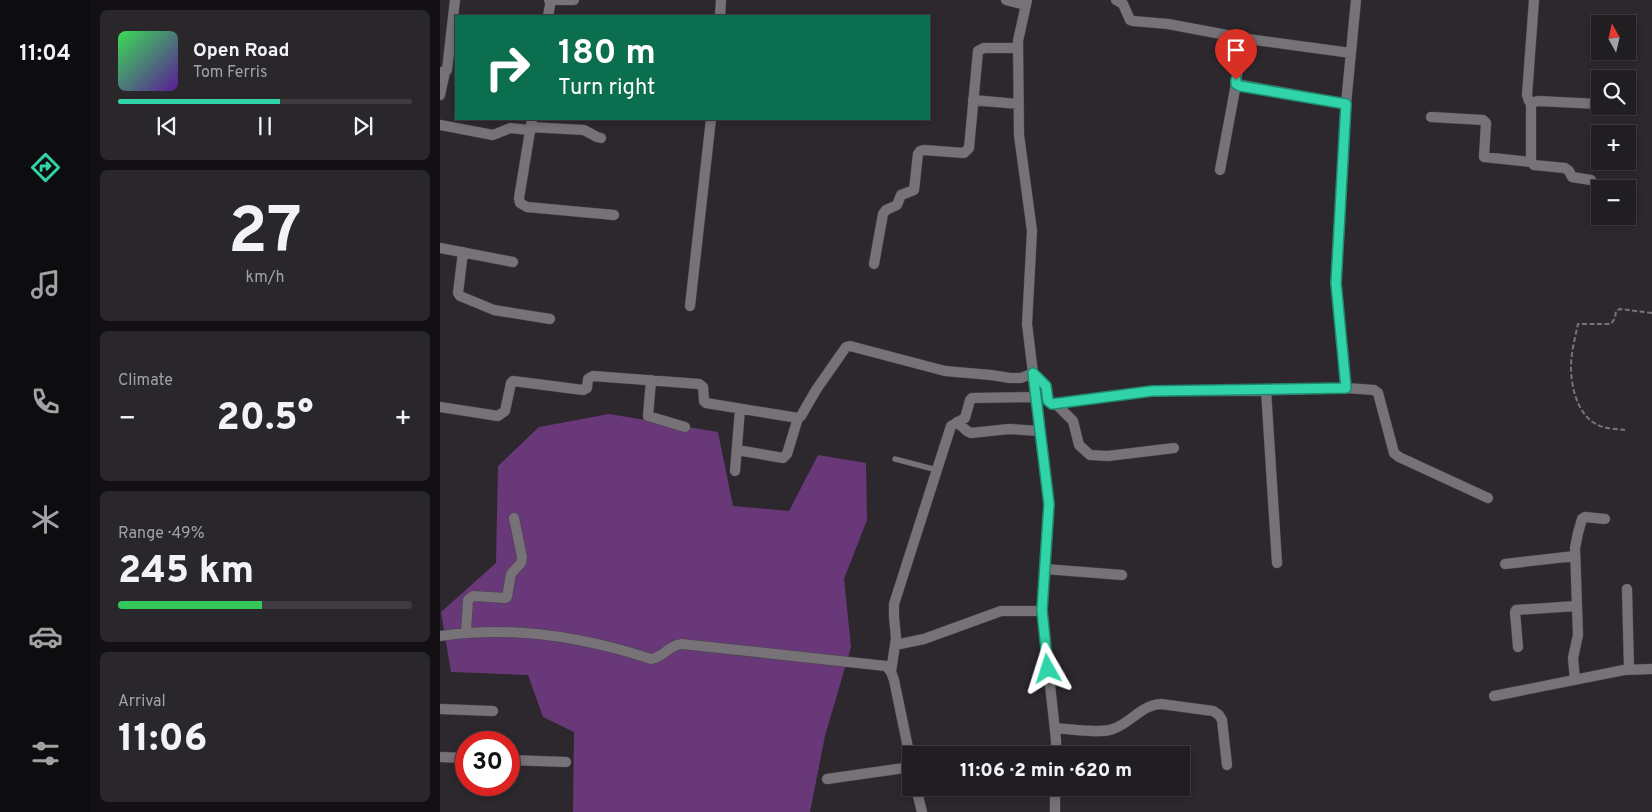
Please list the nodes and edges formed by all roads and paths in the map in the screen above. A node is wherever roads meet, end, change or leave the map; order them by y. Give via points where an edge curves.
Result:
1 (455, 0) edge
2 (550, 0) edge
3 (574, 0) edge
4 (721, 0) edge
5 (1006, 0) edge
6 (1116, 0) edge
7 (1356, 0) edge
8 (1534, 0) edge
9 (1027, 2) edge
10 (548, 15) edge
11 (720, 15) edge
12 (1241, 38) junction
13 (1018, 48) junction
14 (1351, 53) junction
15 (443, 72) edge
16 (1236, 84) junction
17 (440, 95) edge
18 (973, 100) junction
19 (1531, 103) junction
20 (1019, 104) junction
21 (1346, 104) junction
22 (1591, 104) edge
23 (1431, 117) dead end
24 (711, 120) edge
25 (440, 125) edge
26 (531, 125) edge
27 (601, 138) dead end
28 (1531, 162) junction
29 (1220, 170) dead end
30 (1591, 180) dead end
31 (614, 215) dead end
32 (440, 248) edge
33 (463, 252) junction
34 (512, 262) dead end
35 (874, 264) dead end
36 (690, 306) dead end
37 (1652, 313) edge
38 (550, 319) dead end
39 (1033, 373) junction
40 (651, 380) junction
41 (1346, 388) junction
42 (1266, 390) junction
43 (1036, 397) junction
44 (1055, 403) junction
45 (440, 406) edge
46 (740, 409) junction
47 (798, 418) junction
48 (957, 422) junction
49 (685, 427) dead end
50 (1625, 430) dead end
51 (1040, 431) junction
52 (1174, 448) dead end
53 (737, 450) junction
54 (895, 460) dead end
55 (937, 470) junction
56 (735, 471) dead end
57 (1488, 498) dead end
58 (514, 518) dead end
59 (1605, 519) dead end
60 (1575, 556) junction
61 (1277, 563) dead end
62 (1505, 564) dead end
63 (1044, 569) junction
64 (1122, 575) dead end
65 (1627, 589) dead end
66 (1577, 606) junction
67 (1042, 610) junction
68 (466, 632) junction
69 (440, 636) edge
70 (895, 646) junction
71 (1518, 647) dead end
72 (1630, 669) junction
73 (1652, 669) edge
74 (891, 672) junction
75 (1575, 680) junction
76 (1494, 696) dead end
77 (440, 709) edge
78 (493, 711) dead end
79 (1054, 728) junction
80 (907, 746) edge
81 (1055, 746) edge
82 (440, 757) edge
83 (455, 758) edge
84 (520, 760) edge
85 (566, 762) dead end
86 (1227, 765) dead end
87 (902, 768) edge
88 (827, 779) dead end
89 (918, 796) edge
90 (1055, 796) edge
91 (922, 812) edge
92 (1055, 812) edge

1 - 15 street via 448,70
2 - 3 street
2 - 10 street
4 - 11 street
5 - 9 street
6 - 12 street via 1123,4 1133,21
7 - 14 street
8 - 19 street via 1527,95
9 - 13 street
12 - 14 street
12 - 16 street
13 - 18 street via 984,48 978,51
13 - 20 street
14 - 21 street
15 - 17 street
16 - 21 street
16 - 29 street
18 - 20 street
18 - 35 street via 967,152 920,151 914,190 901,195 897,205 883,214
19 - 22 street
19 - 28 street
20 - 39 street via 1019,135 1032,231 1027,324
21 - 41 street via 1336,283
23 - 28 street via 1483,120 1486,123 1484,157
24 - 36 street
25 - 26 street via 493,135
26 - 27 street via 584,130
26 - 31 street via 519,198 522,206
28 - 30 street via 1565,168 1572,177
32 - 33 street
33 - 34 street
33 - 38 street via 460,296 494,310
37 - 50 path via 1620,309 1611,324 1578,324 1571,365 1580,409 1599,426
39 - 43 street
39 - 44 street via 1046,386 1048,401
39 - 47 street via 1016,378 945,371 850,346 846,347
40 - 45 street via 593,376 583,390 513,381 506,411 498,416
40 - 46 street via 700,384 704,401
40 - 49 street via 648,416
41 - 42 street
41 - 57 street via 1378,393 1394,453 1399,457
42 - 44 street via 1152,391
42 - 61 street
43 - 48 street via 972,398 966,416
43 - 51 street
44 - 52 street via 1073,420 1079,445 1090,455
46 - 47 street
46 - 53 street
47 - 53 street via 783,458
48 - 51 street via 972,433 1009,429
48 - 55 street via 951,426
51 - 63 street via 1049,504
53 - 56 street
54 - 55 lane
55 - 70 street via 894,604
58 - 68 street via 522,562 510,574 507,597 473,596 468,600
59 - 60 street via 1588,516 1582,519
60 - 62 street
60 - 66 street
63 - 64 street
63 - 67 street
65 - 72 street
66 - 71 street via 1516,610
66 - 75 street via 1578,635 1573,658
67 - 70 street via 1001,611
67 - 79 street
68 - 69 street
68 - 74 street via 569,638 651,658 682,644 886,666
70 - 74 street
72 - 73 street
72 - 75 street
74 - 80 street
75 - 76 street
77 - 78 street
79 - 81 street
79 - 86 street via 1108,731 1154,704 1213,711 1222,720
82 - 83 street
84 - 85 street
87 - 88 street
89 - 91 street
90 - 92 street

